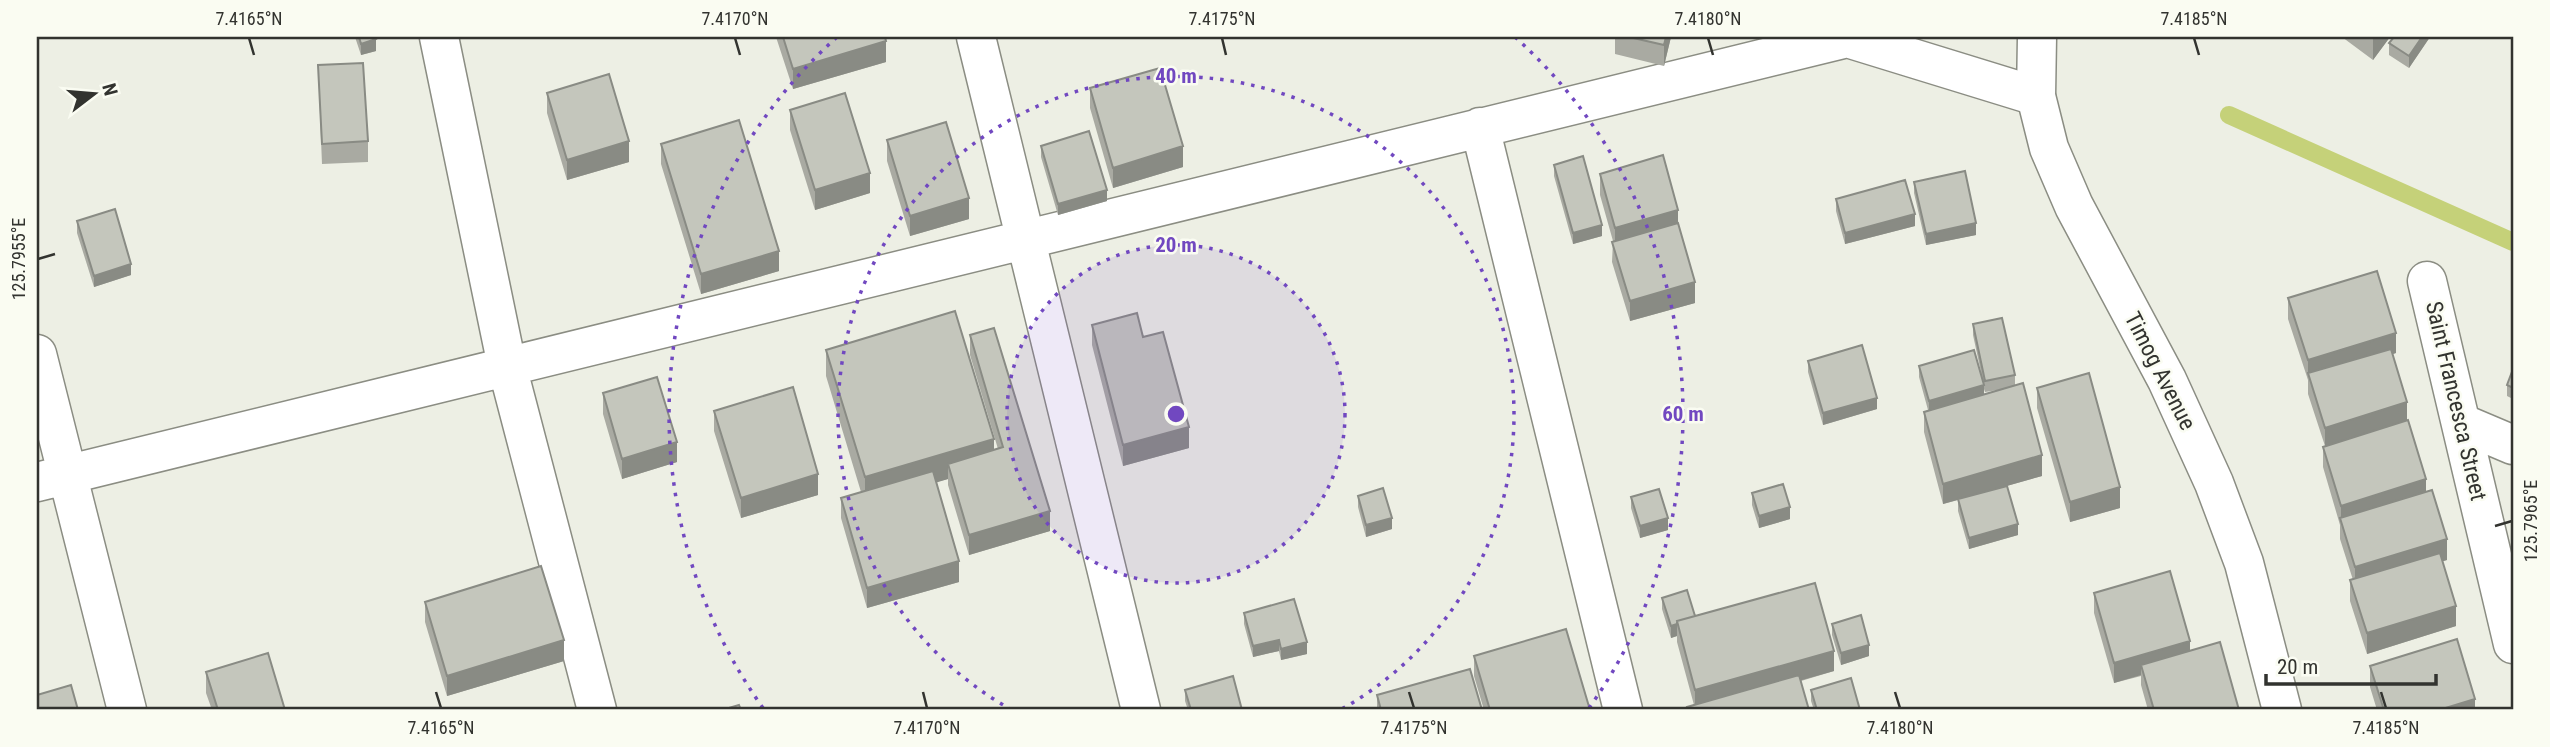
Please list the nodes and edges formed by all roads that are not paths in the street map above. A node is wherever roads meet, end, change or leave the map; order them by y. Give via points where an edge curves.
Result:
1 (439, 37) edge
2 (976, 37) edge
3 (1845, 37) edge
4 (2037, 37) edge
5 (2036, 96) junction
6 (1480, 127) junction
7 (1025, 239) junction
8 (2427, 281) dead end
9 (37, 354) edge
10 (508, 366) junction
11 (2461, 423) junction
12 (2513, 445) edge
13 (51, 478) edge
14 (2513, 644) edge
15 (127, 710) edge
16 (597, 710) edge
17 (1141, 710) edge
18 (1623, 710) edge
19 (2282, 710) edge

1 - 10 street
2 - 7 street
3 - 5 street
3 - 6 street
4 - 5 street, Timog Avenue
5 - 19 street, Timog Avenue via 2049,148 2074,206 2167,380 2214,483 2244,563
6 - 7 street
6 - 18 street
7 - 10 street
7 - 17 street
8 - 11 street, Saint Francesca Street
9 - 13 street
10 - 13 street
10 - 16 street
11 - 12 street
11 - 14 street, Saint Francesca Street
13 - 15 street

